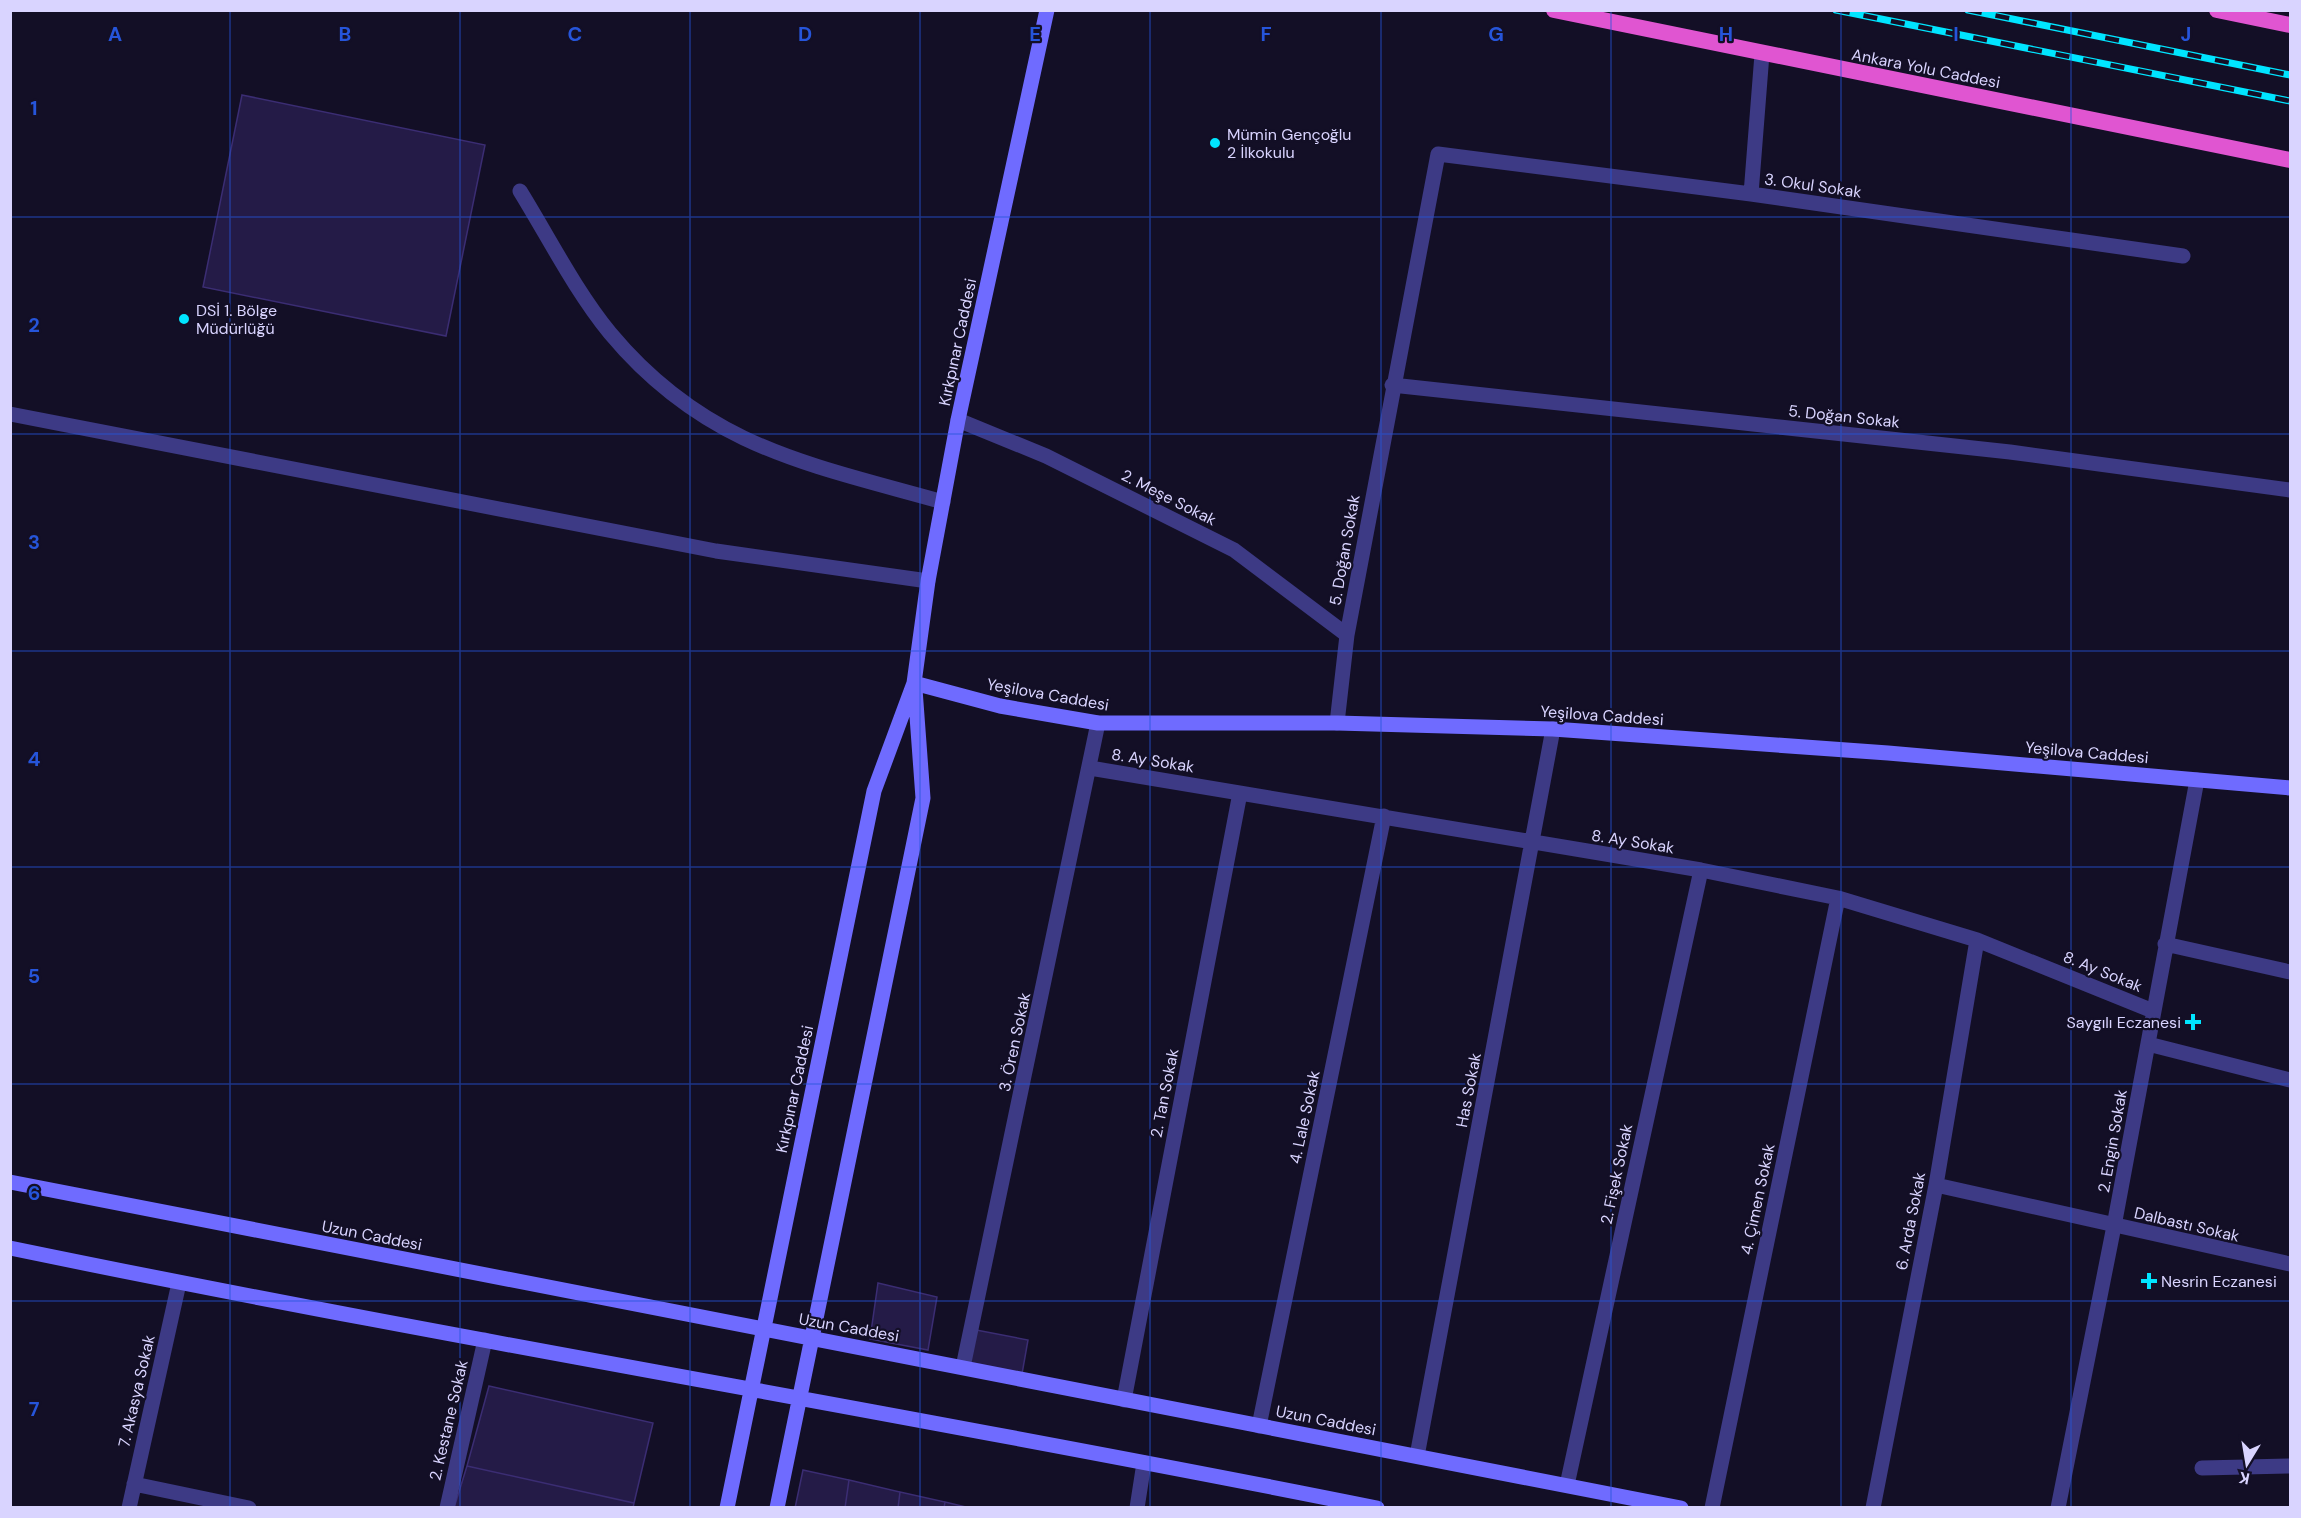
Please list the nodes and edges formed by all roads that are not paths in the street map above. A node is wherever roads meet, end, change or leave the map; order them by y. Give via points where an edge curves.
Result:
1 (1047, 10) edge
2 (1554, 10) edge
3 (2217, 10) edge
4 (2290, 25) edge
5 (1762, 54) junction
6 (1438, 154) joint
7 (2290, 159) edge
8 (519, 191) dead end
9 (1751, 194) junction
10 (2183, 256) dead end
11 (1392, 385) junction
12 (10, 414) edge
13 (958, 420) junction
14 (2290, 490) edge
15 (943, 502) junction
16 (928, 581) junction
17 (1347, 635) junction
18 (914, 683) junction
19 (1098, 723) junction
20 (1337, 723) junction
21 (1553, 729) junction
22 (1090, 768) junction
23 (2198, 780) junction
24 (2290, 788) edge
25 (1240, 793) junction
26 (1384, 816) junction
27 (1532, 842) junction
28 (1701, 870) junction
29 (1838, 898) junction
30 (1977, 940) junction
31 (2165, 944) junction
32 (2290, 972) edge
33 (2153, 1011) junction
34 (2148, 1044) junction
35 (2290, 1080) edge
36 (10, 1182) edge
37 (1936, 1185) junction
38 (2114, 1226) junction
39 (10, 1248) edge
40 (2290, 1264) edge
41 (179, 1283) junction
42 (762, 1330) junction
43 (812, 1338) junction
44 (485, 1340) junction
45 (963, 1367) junction
46 (753, 1389) junction
47 (799, 1396) junction
48 (1124, 1400) junction
49 (1259, 1425) junction
50 (1417, 1456) junction
51 (1144, 1463) junction
52 (2290, 1466) edge
53 (2202, 1468) dead end
54 (134, 1484) junction
55 (1567, 1485) junction
56 (1335, 1503) edge
57 (129, 1508) edge
58 (249, 1508) edge
59 (447, 1508) edge
60 (727, 1508) edge
61 (777, 1508) edge
62 (1137, 1508) edge
63 (1377, 1508) edge
64 (1681, 1508) edge
65 (1712, 1508) edge
66 (1873, 1508) edge
67 (2058, 1508) edge

1 - 13 main road, Kırkpınar Caddesi
2 - 5 highway, Ankara Yolu Caddesi
3 - 4 highway
5 - 7 highway, Ankara Yolu Caddesi
5 - 9 street
6 - 9 street, 3. Okul Sokak
6 - 11 street, 5. Doğan Sokak
8 - 15 street via 609,331 671,394 706,419 783,456
9 - 10 street, 3. Okul Sokak
11 - 14 street, 5. Doğan Sokak via 2010,452
11 - 17 street, 5. Doğan Sokak
12 - 16 street via 716,551
13 - 15 main road, Kırkpınar Caddesi
13 - 17 street, 2. Meşe Sokak via 1046,456 1234,550
15 - 16 main road, Kırkpınar Caddesi
16 - 18 main road, Kırkpınar Caddesi
17 - 20 street, 5. Doğan Sokak
18 - 19 main road, Yeşilova Caddesi via 1000,706
18 - 42 main road, Kırkpınar Caddesi via 874,791
18 - 43 main road, Kırkpınar Caddesi via 923,798
19 - 20 main road, Yeşilova Caddesi
19 - 22 street, 3. Ören Sokak
20 - 21 main road, Yeşilova Caddesi
21 - 23 main road, Yeşilova Caddesi
21 - 27 street, Has Sokak
22 - 25 street, 8. Ay Sokak
22 - 45 street, 3. Ören Sokak
23 - 24 main road, Yeşilova Caddesi
23 - 31 street, 2. Engin Sokak
25 - 26 street, 8. Ay Sokak
25 - 48 street, 2. Tan Sokak
26 - 27 street, 8. Ay Sokak
26 - 49 street, 4. Lale Sokak
27 - 28 street, 8. Ay Sokak
27 - 50 street, Has Sokak
28 - 29 street, 8. Ay Sokak
28 - 55 street, 2. Fişek Sokak
29 - 30 street, 8. Ay Sokak
29 - 65 street, 4. Çimen Sokak
30 - 33 street, 8. Ay Sokak
30 - 37 street, 6. Arda Sokak
31 - 32 street
31 - 33 street, 2. Engin Sokak
33 - 34 street, 2. Engin Sokak
34 - 35 street
34 - 38 street, 2. Engin Sokak
36 - 42 main road, Uzun Caddesi
37 - 38 street, Dalbastı Sokak
37 - 66 street, 6. Arda Sokak
38 - 40 street, Dalbastı Sokak
38 - 67 street, 2. Engin Sokak
39 - 41 main road
41 - 44 main road
41 - 54 street, 7. Akasya Sokak
42 - 43 main road, Uzun Caddesi
42 - 46 main road, Kırkpınar Caddesi
43 - 45 main road, Uzun Caddesi
43 - 47 main road, Kırkpınar Caddesi
44 - 46 main road
44 - 59 street, 2. Kestane Sokak
45 - 48 main road, Uzun Caddesi
46 - 47 main road
46 - 60 main road, Kırkpınar Caddesi
47 - 51 main road
47 - 61 main road, Kırkpınar Caddesi
48 - 49 main road, Uzun Caddesi
49 - 50 main road, Uzun Caddesi
50 - 55 main road, Uzun Caddesi
51 - 56 main road
51 - 62 street
52 - 53 street
54 - 57 street, 7. Akasya Sokak
54 - 58 street
55 - 64 main road, Uzun Caddesi
56 - 63 main road

